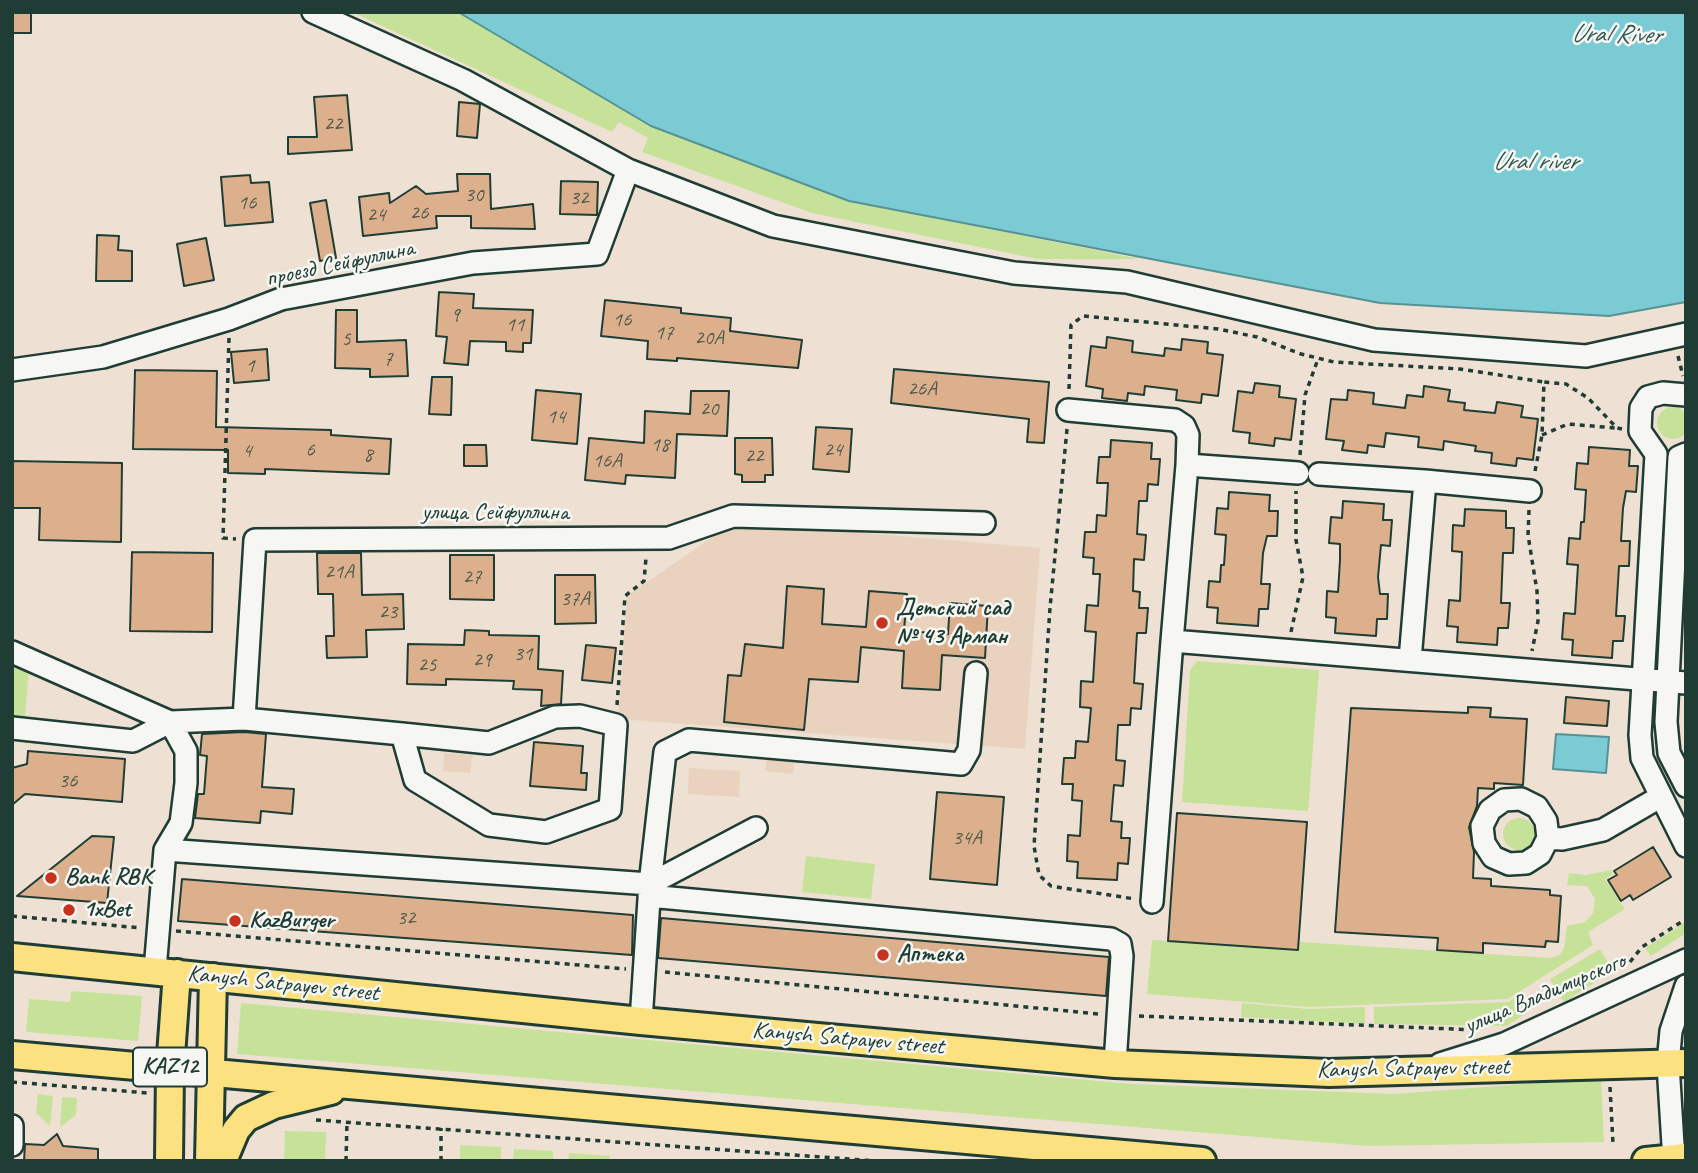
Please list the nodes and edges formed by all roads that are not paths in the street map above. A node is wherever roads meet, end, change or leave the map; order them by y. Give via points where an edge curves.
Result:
1 (313, 12) edge
2 (628, 170) junction
3 (1679, 336) edge
4 (12, 370) edge
5 (1683, 394) edge
6 (1068, 410) dead end
7 (1686, 454) edge
8 (1187, 465) junction
9 (1425, 481) junction
10 (1530, 491) road end
11 (984, 523) dead end
12 (1172, 641) junction
13 (12, 652) edge
14 (1410, 660) junction
15 (976, 673) dead end
16 (1644, 680) junction
17 (1677, 682) edge
18 (244, 719) junction
19 (170, 722) junction
20 (12, 728) edge
21 (402, 734) junction
22 (1686, 786) edge
23 (1660, 797) junction
24 (756, 828) dead end
25 (1548, 838) dead end
26 (1686, 846) edge
27 (165, 850) junction
28 (650, 890) junction
29 (1152, 902) dead end
30 (12, 957) edge
31 (1686, 960) edge
32 (166, 972) junction
33 (213, 976) junction
34 (1686, 986) edge
35 (641, 1021) junction
36 (12, 1055) edge
37 (1115, 1064) junction
38 (1677, 1064) edge
39 (170, 1069) junction
40 (1422, 1070) junction
41 (209, 1073) junction
42 (354, 1086) junction
43 (12, 1126) edge
44 (12, 1144) edge
45 (1678, 1159) edge
46 (169, 1161) edge
47 (209, 1161) edge
48 (223, 1161) edge
49 (1202, 1161) edge
50 (1646, 1161) edge

1 - 2 street via 463,80
2 - 3 street via 772,226 1014,273 1127,282 1374,340 1586,356
2 - 4 street, проезд Сейфуллина via 597,254 473,263 281,299 103,356
5 - 16 street via 1648,397 1641,408 1640,431 1656,454
6 - 8 street via 1175,420 1188,435
7 - 17 street via 1679,457
8 - 9 street
8 - 12 street
9 - 10 street
9 - 14 street
11 - 18 street, улица Сейфуллина via 733,516 669,538 255,540
12 - 14 street
12 - 29 street
13 - 19 street
14 - 16 street
15 - 28 street via 969,750 961,764 689,740 665,752
16 - 17 street
16 - 23 street via 1642,758
17 - 22 street via 1666,722 1669,753
18 - 19 street
18 - 21 street
19 - 20 street via 133,741
19 - 27 street via 186,751 186,783 181,822
21 - 21 street via 415,780 489,825 546,832 610,809 615,725 580,716 555,717 489,743
23 - 25 street via 1603,830
23 - 26 street
24 - 28 street
27 - 28 street
27 - 32 street via 159,929
28 - 35 street
28 - 37 street via 1111,939 1120,944 1122,956
30 - 32 main road, Kanysh Satpayev street
31 - 40 street, улица Владимирского via 1504,1044
32 - 33 main road, Kanysh Satpayev street
32 - 39 main road, KAZ12
33 - 35 main road, Kanysh Satpayev street
33 - 41 main road, KAZ12
34 - 38 street via 1671,1031
35 - 37 main road, Kanysh Satpayev street
36 - 39 main road
37 - 40 main road, Kanysh Satpayev street via 1329,1073
38 - 40 main road, Kanysh Satpayev street
38 - 45 street
39 - 41 main road
39 - 46 main road, KAZ12
41 - 42 main road
41 - 47 main road, KAZ12
42 - 48 main road via 274,1105 246,1118
42 - 49 main road
43 - 44 street
45 - 50 main road

